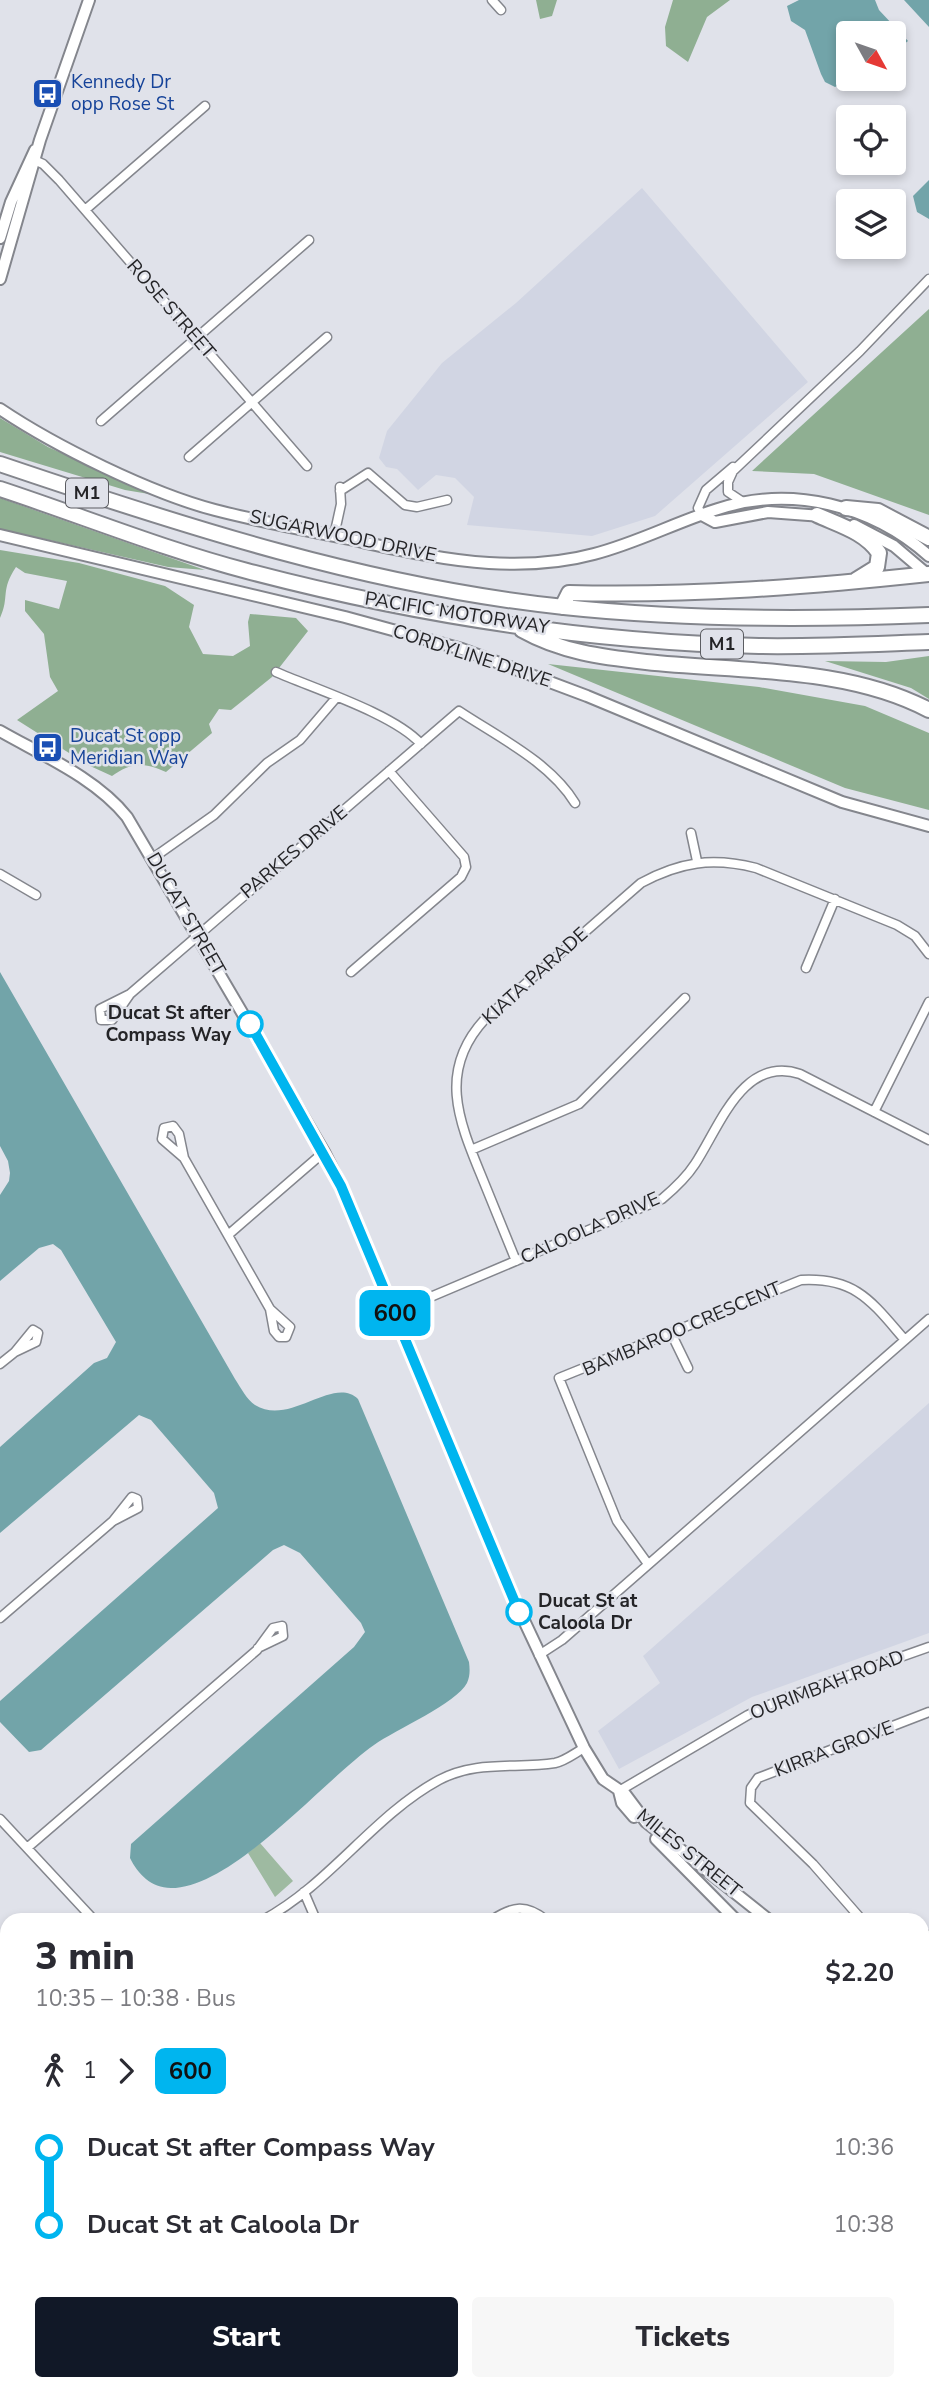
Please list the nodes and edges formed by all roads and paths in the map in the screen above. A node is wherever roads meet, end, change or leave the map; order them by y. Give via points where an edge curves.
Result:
1 (89, 0) edge
2 (492, 0) edge
3 (501, 10) dead end
4 (205, 106) dead end
5 (33, 159) junction
6 (85, 210) junction
7 (21, 211) junction
8 (2, 226) edge
9 (6, 240) edge
10 (309, 240) dead end
11 (0, 278) edge
12 (929, 279) edge
13 (327, 337) dead end
14 (197, 338) junction
15 (252, 401) junction
16 (0, 409) edge
17 (101, 421) dead end
18 (760, 443) junction
19 (189, 457) dead end
20 (0, 464) edge
21 (307, 467) dead end
22 (0, 489) edge
23 (447, 500) dead end
24 (743, 502) junction
25 (846, 508) junction
26 (702, 514) junction
27 (817, 515) junction
28 (0, 535) edge
29 (334, 536) junction
30 (929, 538) edge
31 (929, 556) edge
32 (928, 574) edge
33 (852, 583) junction
34 (562, 607) junction
35 (929, 615) edge
36 (515, 626) junction
37 (929, 642) edge
38 (276, 672) dead end
39 (336, 698) junction
40 (929, 710) edge
41 (0, 731) edge
42 (421, 744) junction
43 (389, 771) junction
44 (575, 803) dead end
45 (929, 827) edge
46 (691, 833) dead end
47 (153, 858) junction
48 (697, 861) junction
49 (0, 874) edge
50 (36, 895) dead end
51 (835, 900) junction
52 (198, 934) junction
53 (929, 954) edge
54 (806, 968) dead end
55 (351, 972) dead end
56 (130, 994) dead end
57 (685, 998) dead end
58 (929, 1002) edge
59 (874, 1112) junction
60 (929, 1140) edge
61 (471, 1150) junction
62 (324, 1152) junction
63 (184, 1158) dead end
64 (228, 1235) junction
65 (516, 1261) junction
66 (270, 1309) dead end
67 (394, 1312) junction
68 (929, 1319) edge
69 (671, 1333) junction
70 (905, 1340) junction
71 (15, 1352) dead end
72 (0, 1364) edge
73 (688, 1368) dead end
74 (113, 1521) dead end
75 (648, 1564) junction
76 (0, 1618) edge
77 (929, 1647) edge
78 (258, 1648) dead end
79 (539, 1656) junction
80 (929, 1712) edge
81 (583, 1748) junction
82 (619, 1791) junction
83 (0, 1819) edge
84 (27, 1848) junction
85 (304, 1892) junction
86 (87, 1913) edge
87 (273, 1913) edge
88 (313, 1913) edge
89 (503, 1913) edge
90 (534, 1913) edge
91 (729, 1913) edge
92 (760, 1913) edge
93 (856, 1913) edge

1 - 5 street
2 - 3 street
4 - 6 street
5 - 6 street, ROSE STREET via 47,167
5 - 7 street
5 - 8 street
6 - 14 street, ROSE STREET
7 - 8 street
7 - 9 street
8 - 9 street
9 - 11 street
10 - 14 street
12 - 18 street via 860,351
13 - 15 street
14 - 15 street, ROSE STREET
14 - 17 street
15 - 19 street
15 - 21 street, ROSE STREET
16 - 29 street, SUGARWOOD DRIVE via 58,443 160,491 213,509
18 - 24 street via 729,479 729,494
18 - 26 street via 704,493 698,508
20 - 34 highway, PACIFIC MOTORWAY / M1 via 306,559 463,592
22 - 36 highway, PACIFIC MOTORWAY / M1 via 244,570 355,597
23 - 29 street via 405,505 368,473 340,489
24 - 25 street, SUGARWOOD DRIVE via 793,499
24 - 26 street, SUGARWOOD DRIVE
25 - 30 highway via 878,511
25 - 31 street, SUGARWOOD DRIVE via 904,536
26 - 27 street, SUGARWOOD DRIVE via 715,522 768,512
26 - 29 street, SUGARWOOD DRIVE via 593,555 545,562 489,563
27 - 32 street, SUGARWOOD DRIVE via 845,521 882,539
27 - 33 highway via 855,531 879,553 877,567
28 - 45 street, CORDYLINE DRIVE via 462,649 599,700 842,802
32 - 33 highway
33 - 34 highway via 658,596 569,593
34 - 35 highway, PACIFIC MOTORWAY / M1 via 730,618
36 - 37 highway, PACIFIC MOTORWAY / M1 via 703,643 818,646
36 - 40 highway via 546,643 599,657 818,676 868,686
38 - 39 street
39 - 42 street via 411,733
39 - 47 street via 300,740 267,763 214,815
41 - 47 street, DUCAT STREET via 108,797
42 - 43 street, PARKES DRIVE
42 - 44 street, PARKES DRIVE via 459,711 532,760 565,787
43 - 52 street, PARKES DRIVE
43 - 55 street via 464,857 466,867 461,877
46 - 48 street
47 - 52 street, DUCAT STREET
48 - 51 street, KIATA PARADE via 756,868
48 - 61 street, KIATA PARADE via 641,883 476,1029 461,1059 456,1090 460,1121
49 - 50 street
51 - 53 street, KIATA PARADE via 906,929
51 - 54 street
52 - 56 street, PARKES DRIVE
52 - 62 street, DUCAT STREET
57 - 61 street via 579,1104
58 - 59 street
59 - 60 street, CALOOLA DRIVE
59 - 65 street, CALOOLA DRIVE via 800,1074 768,1071 742,1090 686,1177 662,1199
61 - 65 street, KIATA PARADE
62 - 64 street
62 - 67 street, DUCAT STREET
63 - 64 street
64 - 66 street
65 - 67 street, CALOOLA DRIVE
67 - 79 street, DUCAT STREET
68 - 70 street
69 - 70 street, BAMBAROO CRESCENT via 792,1283 824,1280 867,1297
69 - 73 street
69 - 75 street, BAMBAROO CRESCENT via 559,1378 617,1521
70 - 75 street
71 - 72 street
74 - 76 street
75 - 79 street
77 - 82 street, OURIMBAH ROAD via 784,1698
78 - 84 street
79 - 81 street, DUCAT STREET
80 - 93 street, KIRRA GROVE via 758,1779 751,1788 750,1803
81 - 82 street, DUCAT STREET via 603,1779
81 - 85 street via 555,1763 488,1767 445,1777 402,1806
82 - 91 street, MILES STREET via 626,1809
82 - 92 street, MILES STREET via 662,1836
83 - 84 street
84 - 86 street
85 - 87 street
85 - 88 street
89 - 90 street via 523,1907

